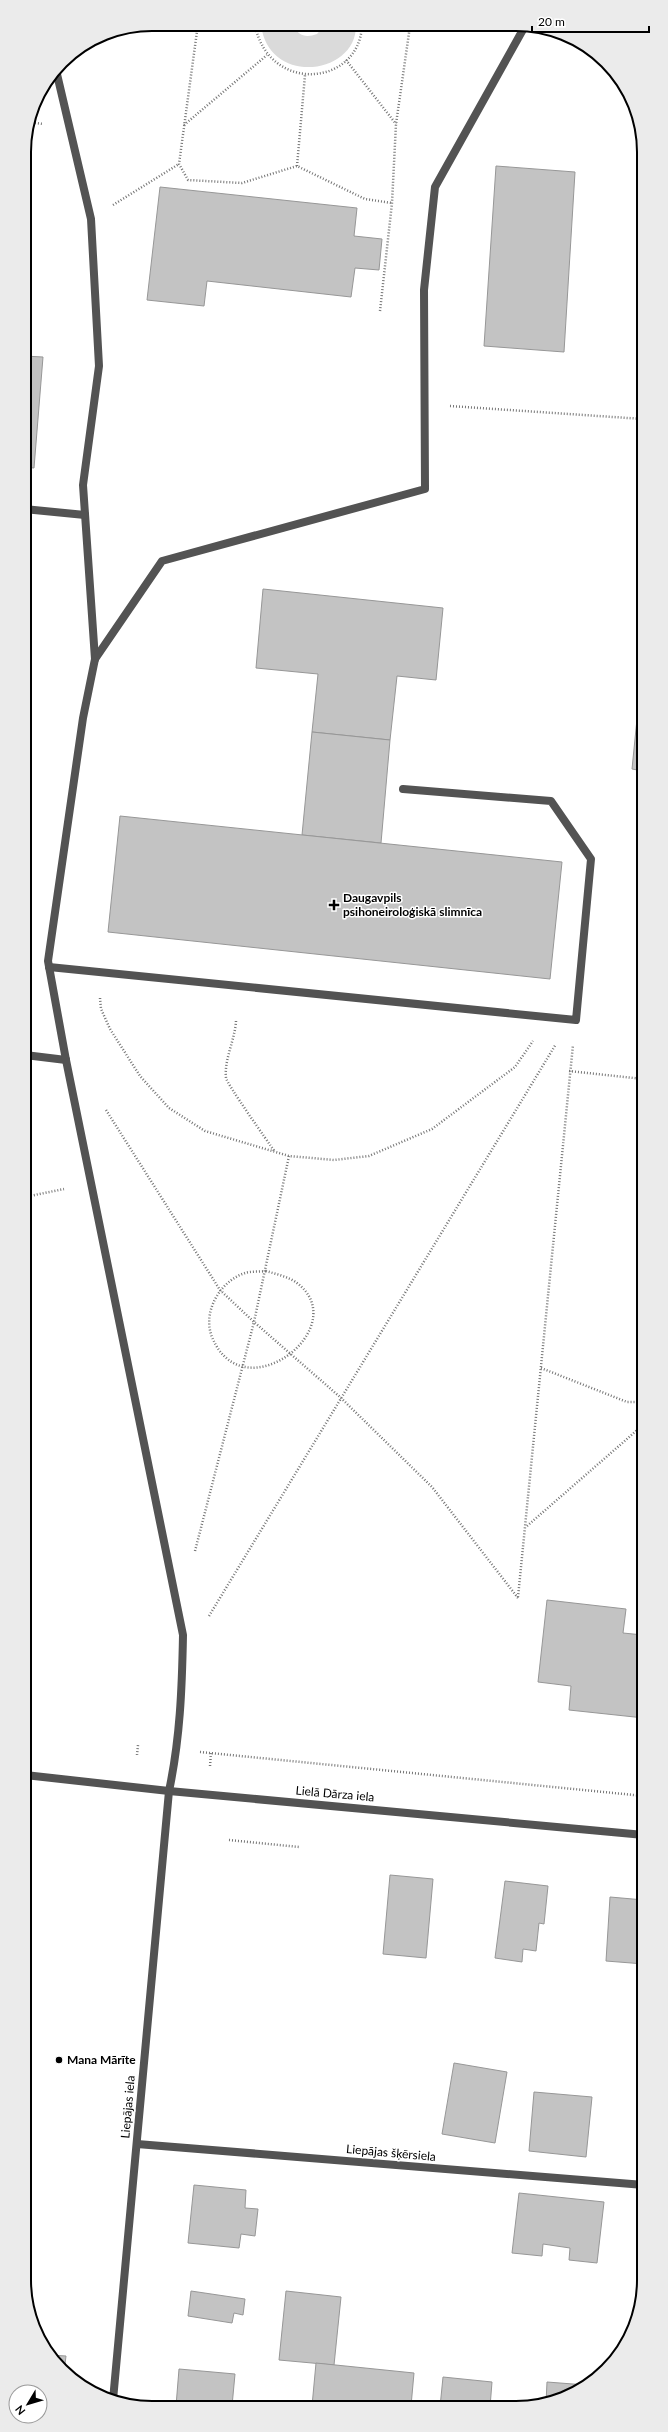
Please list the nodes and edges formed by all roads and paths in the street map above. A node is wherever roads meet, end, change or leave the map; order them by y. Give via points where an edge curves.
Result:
1 (197, 31) edge
2 (256, 31) edge
3 (361, 31) edge
4 (409, 31) edge
5 (522, 31) edge
6 (267, 55) junction
7 (346, 60) junction
8 (305, 75) junction
9 (57, 76) edge
10 (396, 124) junction
11 (184, 126) junction
12 (179, 164) junction
13 (297, 166) junction
14 (392, 203) junction
15 (91, 219) junction
16 (380, 311) dead end
17 (423, 405) junction
18 (637, 419) edge
19 (31, 510) edge
20 (84, 515) junction
21 (95, 659) junction
22 (404, 789) dead end
23 (49, 967) junction
24 (99, 992) dead end
25 (550, 1018) junction
26 (574, 1020) junction
27 (236, 1021) dead end
28 (31, 1056) edge
29 (66, 1060) junction
30 (569, 1071) junction
31 (637, 1078) edge
32 (106, 1110) dead end
33 (275, 1153) junction
34 (289, 1156) junction
35 (64, 1189) dead end
36 (31, 1196) edge
37 (266, 1271) junction
38 (220, 1290) junction
39 (254, 1322) junction
40 (291, 1353) junction
41 (242, 1368) junction
42 (541, 1368) junction
43 (340, 1397) junction
44 (637, 1402) edge
45 (637, 1430) edge
46 (526, 1527) junction
47 (195, 1551) dead end
48 (209, 1616) dead end
49 (138, 1745) dead end
50 (202, 1752) dead end
51 (211, 1753) junction
52 (137, 1755) dead end
53 (210, 1766) dead end
54 (31, 1776) edge
55 (169, 1791) junction
56 (637, 1795) edge
57 (637, 1834) edge
58 (229, 1840) dead end
59 (299, 1847) dead end
60 (137, 2144) junction
61 (637, 2184) edge
62 (114, 2395) edge

1 - 11 path
2 - 6 path via 258,40
3 - 7 path via 357,47
4 - 10 path
5 - 17 street via 435,187 424,290
6 - 8 path via 278,65
6 - 11 path
7 - 8 path via 334,69 320,74
7 - 10 path
8 - 13 path
9 - 15 street
10 - 14 path
11 - 12 path
12 - 13 path via 188,180 242,183
12 - 15 path
13 - 14 path via 365,199
14 - 16 path
15 - 20 street via 99,366 83,485
17 - 18 path
17 - 21 street via 425,489 162,561
19 - 20 street
20 - 21 street
21 - 23 street, Liepājas iela via 82,718
22 - 26 street via 551,801 591,859
23 - 25 street
23 - 29 street, Liepājas iela
24 - 33 path via 101,1009 110,1029 140,1076 169,1108 205,1131
25 - 26 street
25 - 34 path via 515,1067 432,1129 369,1156 334,1160
26 - 30 path
26 - 43 path
27 - 33 path via 226,1079
28 - 29 street
29 - 55 street, Liepājas iela via 183,1635 182,1704
30 - 31 path
30 - 42 path
32 - 38 path
33 - 34 path
34 - 37 path
35 - 36 path
37 - 38 path via 245,1273 231,1280
37 - 39 path
37 - 40 path via 296,1282 307,1292 312,1306 313,1324 304,1342
38 - 39 path
38 - 41 path via 210,1318 211,1336 219,1351
39 - 40 path
39 - 41 path
40 - 41 path via 265,1366
40 - 43 path
41 - 47 path
42 - 44 path via 627,1402
42 - 46 path
43 - 46 path via 432,1487 518,1598
43 - 48 path
45 - 46 path
49 - 52 path
50 - 51 path
51 - 53 path
51 - 56 path
54 - 55 street, Lielā Dārza iela
55 - 57 street, Lielā Dārza iela
55 - 60 street, Liepājas iela
58 - 59 path
60 - 61 street, Liepājas šķērsiela
60 - 62 street, Liepājas iela

